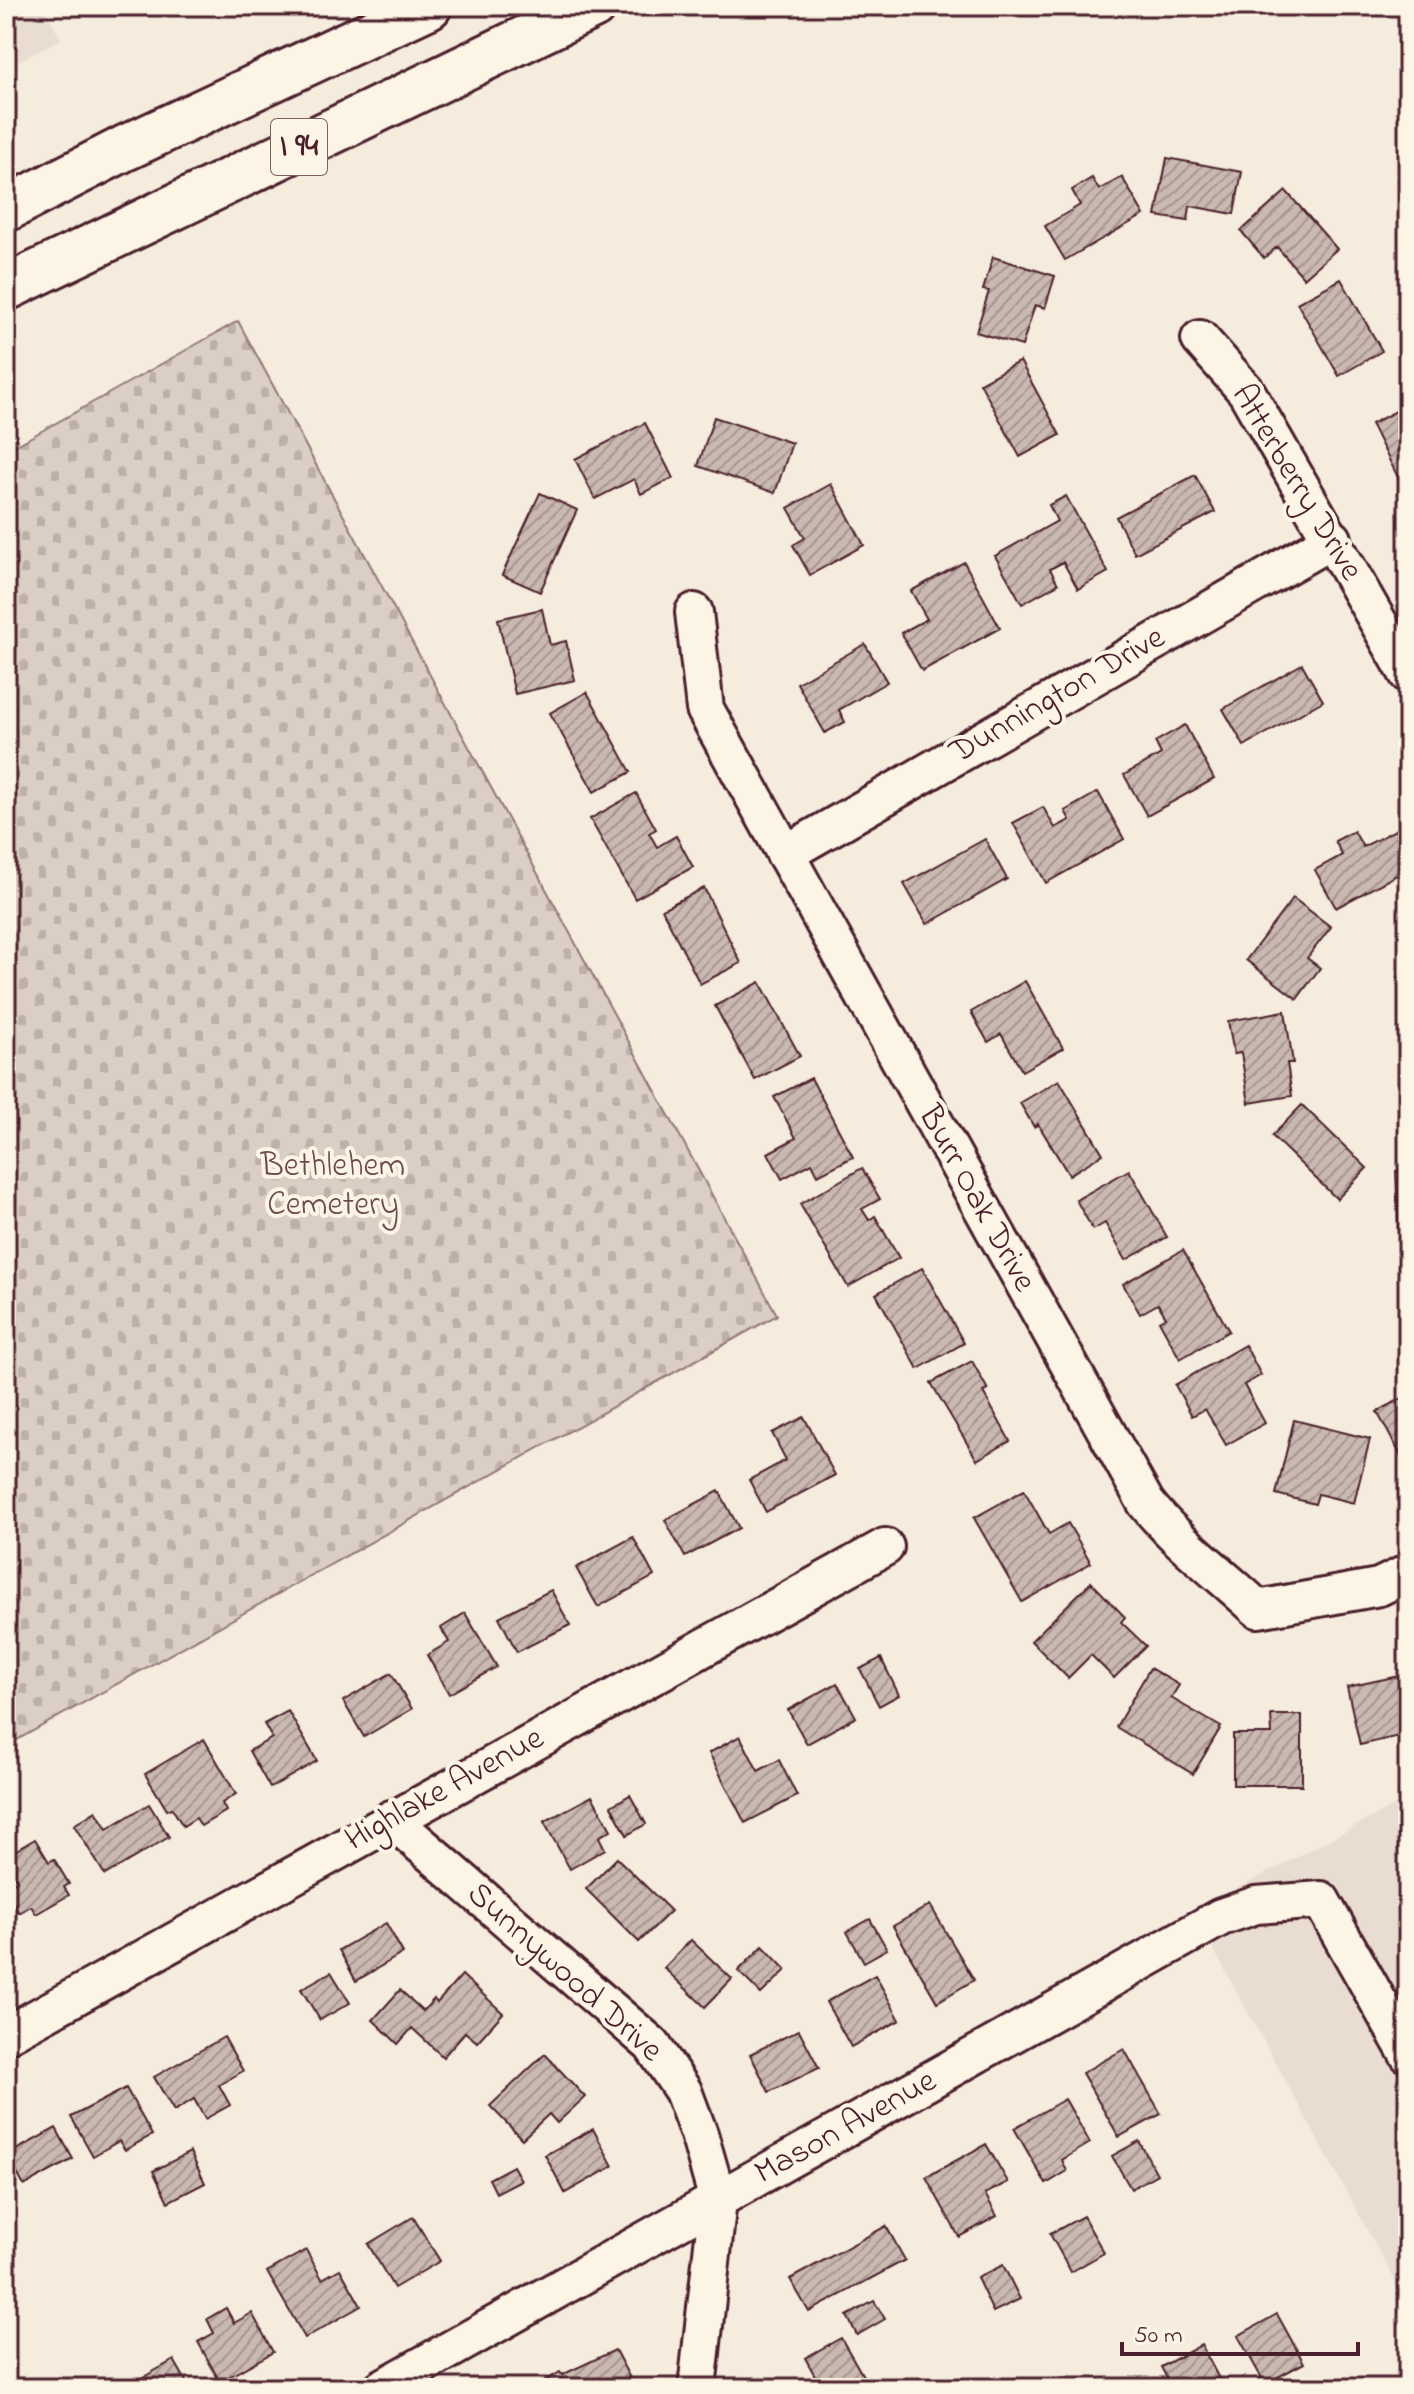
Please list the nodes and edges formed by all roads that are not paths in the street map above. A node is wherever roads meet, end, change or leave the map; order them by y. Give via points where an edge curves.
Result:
1 (429, 6) edge
2 (593, 6) edge
3 (12, 205) edge
4 (6, 288) edge
5 (1200, 339) dead end
6 (1333, 539) junction
7 (694, 612) dead end
8 (1408, 674) edge
9 (785, 854) junction
10 (885, 1547) dead end
11 (1408, 1573) edge
12 (391, 1819) junction
13 (6, 2035) edge
14 (1408, 2054) edge
15 (718, 2200) junction
16 (382, 2388) edge
17 (697, 2388) edge

1 - 3 highway, I 94
2 - 4 highway, I 94
5 - 6 street, Atterberry Drive via 1246,391
6 - 8 street, Atterberry Drive
6 - 9 street, Dunnington Drive
7 - 9 street, Burr Oak Drive via 705,709
9 - 11 street, Burr Oak Drive via 1146,1503 1169,1532 1258,1609 1379,1587
10 - 12 street, Highlake Avenue
12 - 13 street, Highlake Avenue
12 - 15 street, Sunnywood Drive via 652,2045 683,2091
14 - 15 street, Mason Avenue via 1321,1900 1256,1905 1221,1917
15 - 16 street, Mason Avenue
15 - 17 street, Sunnywood Drive

